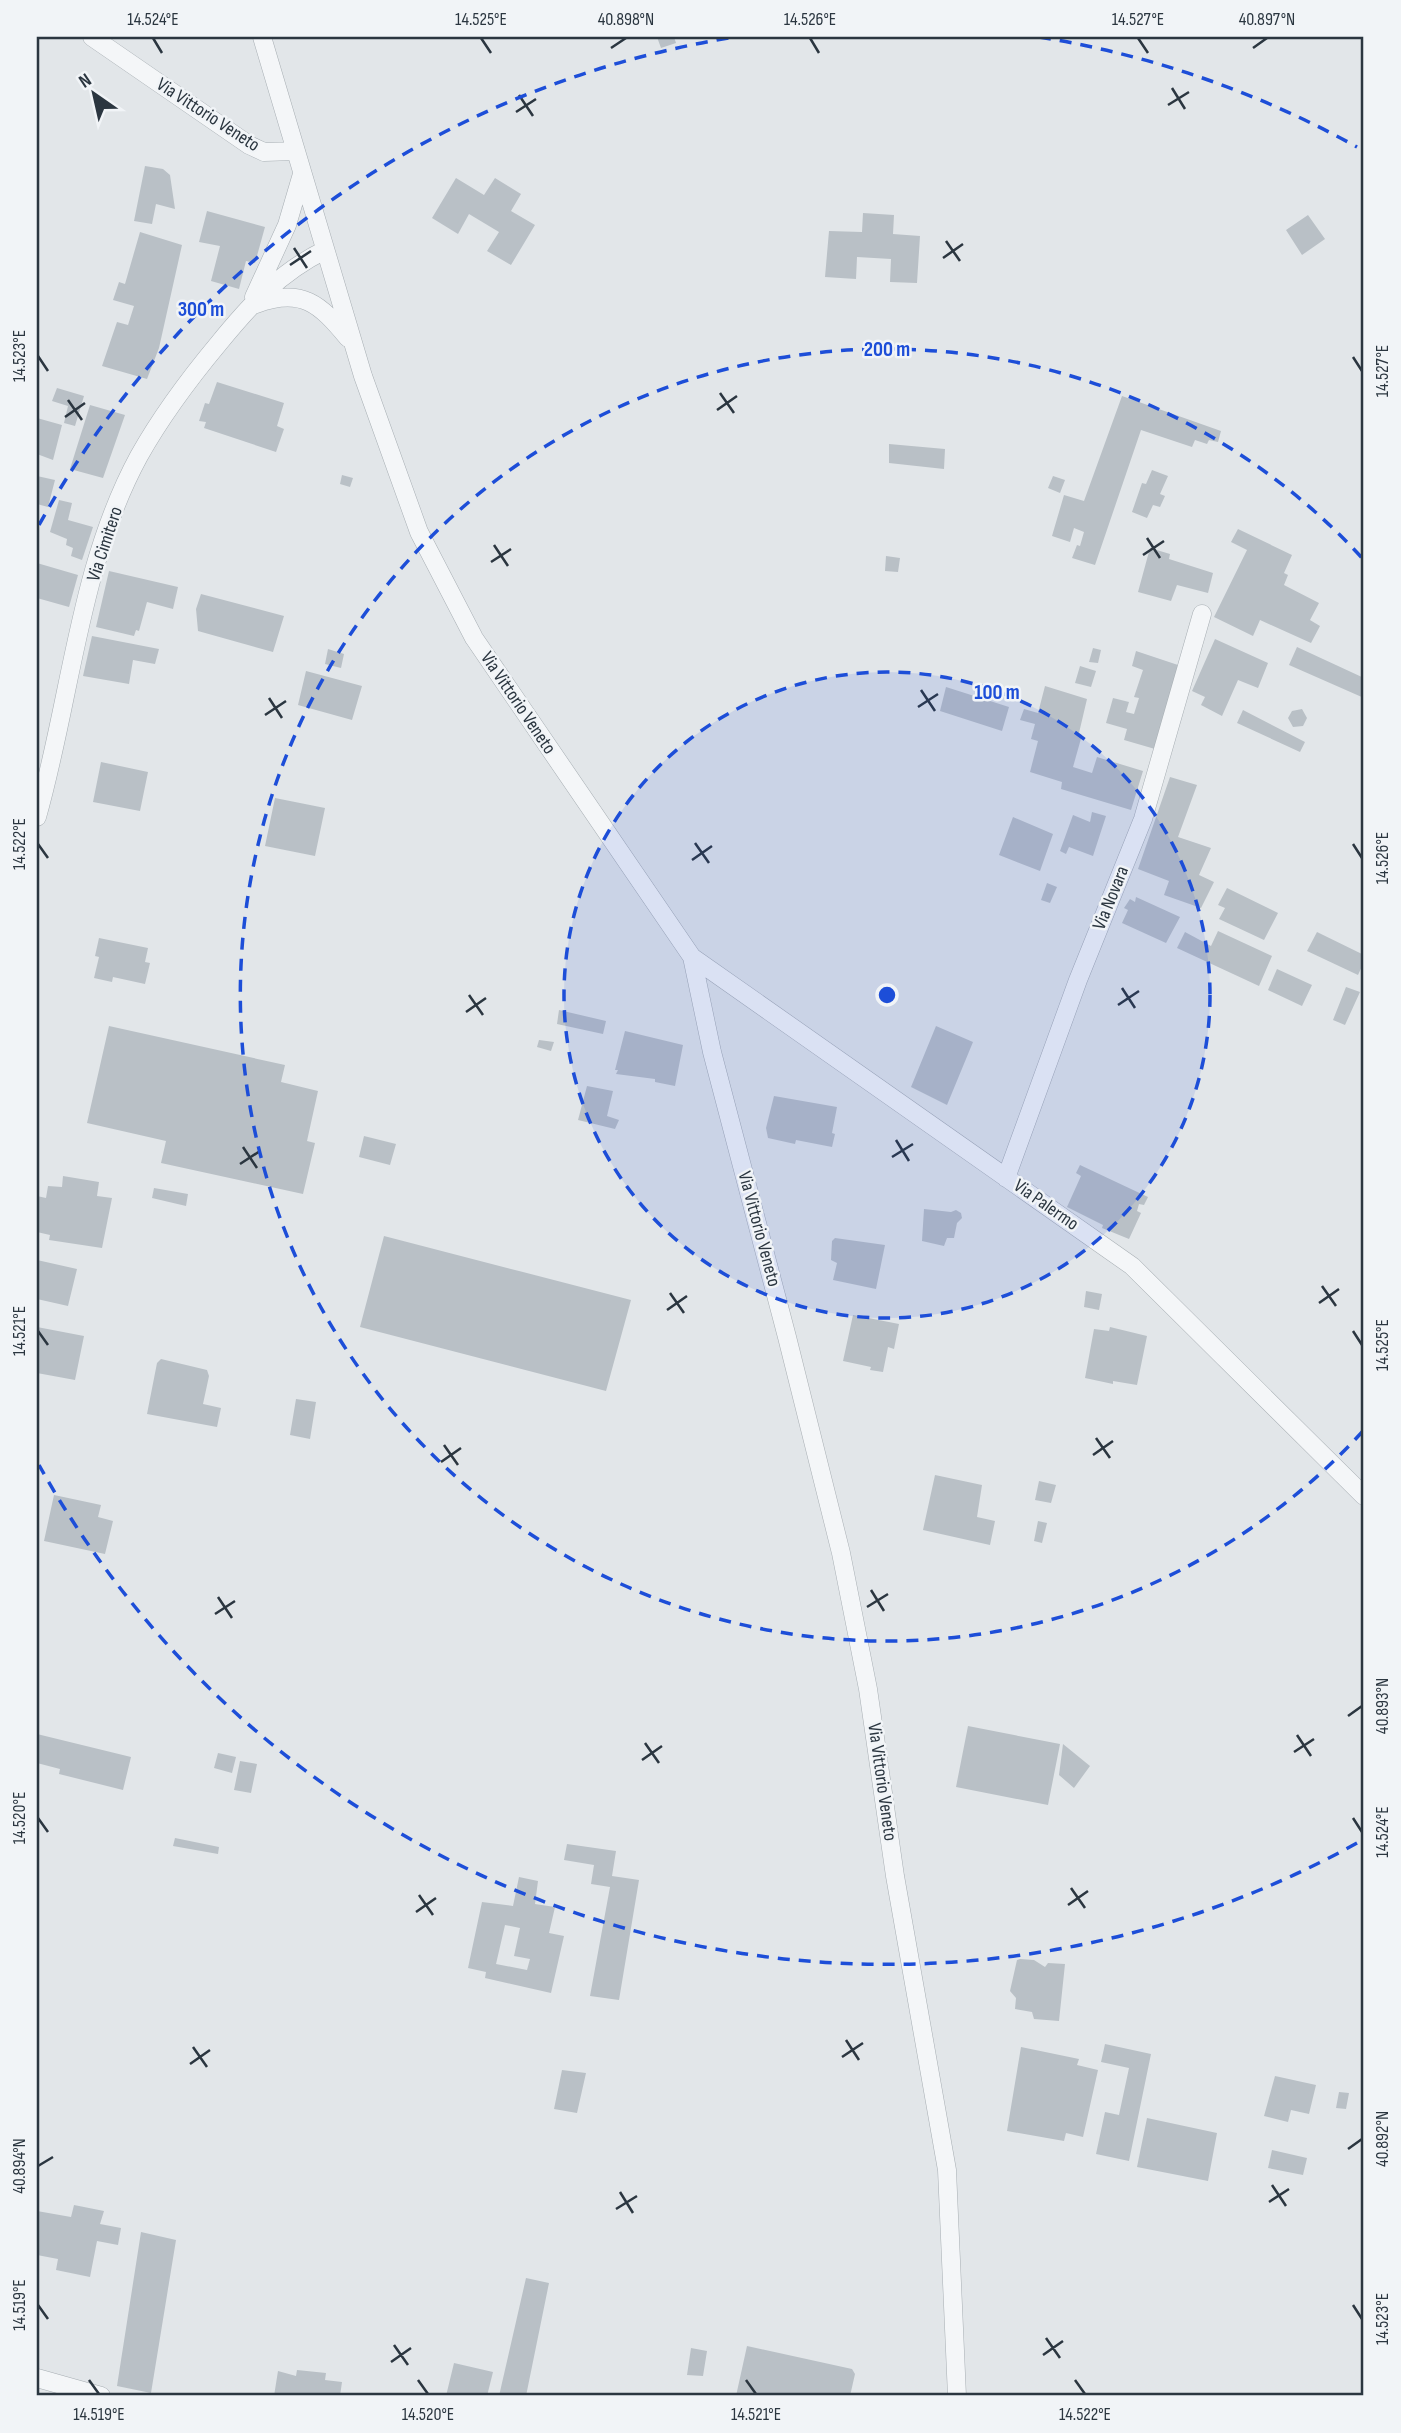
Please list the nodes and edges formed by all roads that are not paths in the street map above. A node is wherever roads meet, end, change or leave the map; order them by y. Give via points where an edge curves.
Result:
1 (92, 37) edge
2 (262, 37) edge
3 (295, 151) junction
4 (302, 174) junction
5 (325, 250) junction
6 (250, 306) junction
7 (353, 344) junction
8 (1202, 614) dead end
9 (37, 817) edge
10 (692, 957) junction
11 (1006, 1178) junction
12 (1364, 1496) edge
13 (37, 2378) edge
14 (102, 2396) edge
15 (957, 2396) edge

1 - 3 street, Via Vittorio Veneto via 249,145 264,152
2 - 3 street, Via Vittorio Veneto
3 - 4 street, Via Vittorio Veneto
4 - 5 street, Via Vittorio Veneto
4 - 6 street, Via Cimitero via 287,225
5 - 6 street, Via Cimitero via 278,278
5 - 7 street, Via Vittorio Veneto
6 - 7 street via 275,297 312,302
6 - 9 street, Via Cimitero via 184,385 139,457 114,514 78,634
7 - 10 street, Via Vittorio Veneto via 419,532 474,638
8 - 11 street, Via Novara via 1143,819 1077,980
10 - 11 street, Via Palermo
10 - 15 street, Via Vittorio Veneto via 712,1052 841,1553 868,1689 895,1876 947,2170
11 - 12 street, Via Palermo via 1132,1266
13 - 14 street

